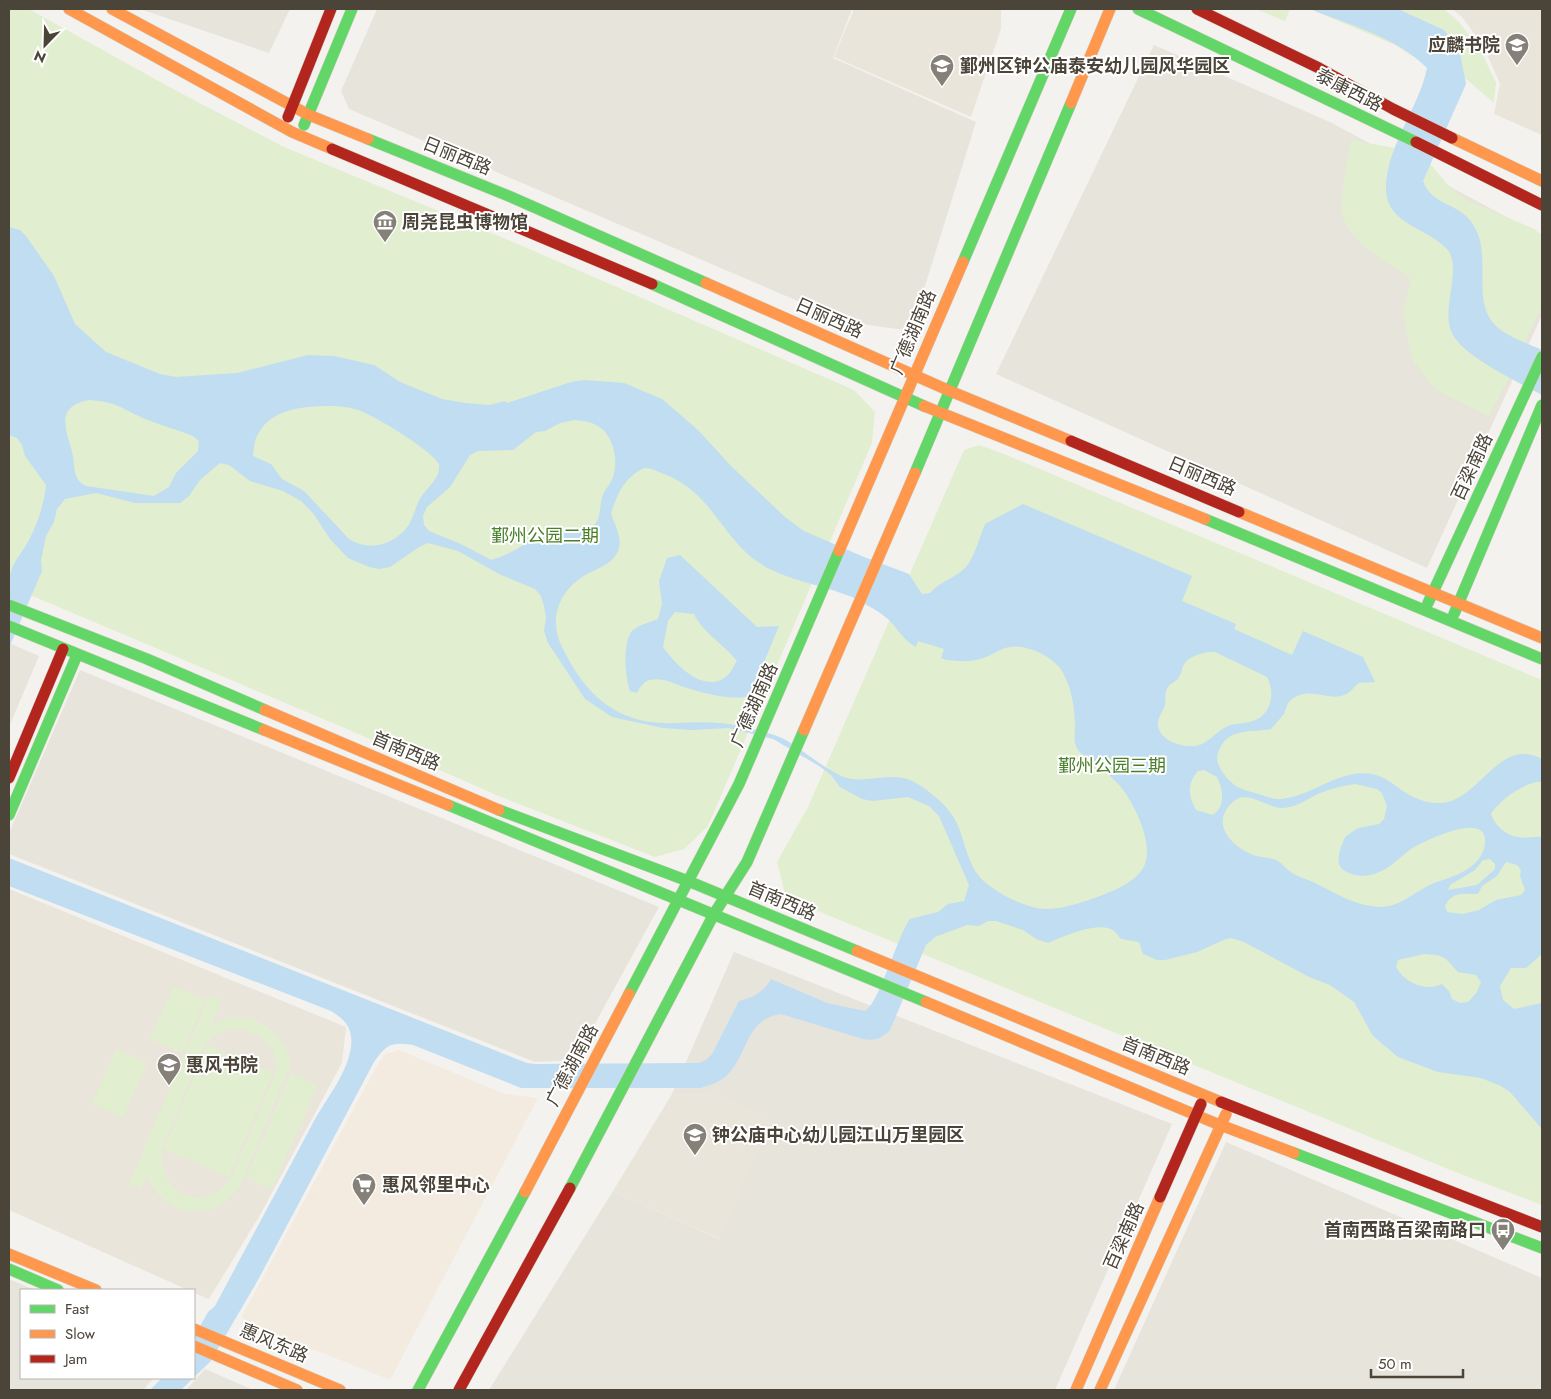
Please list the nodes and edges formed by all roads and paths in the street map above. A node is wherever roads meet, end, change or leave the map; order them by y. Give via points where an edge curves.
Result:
1 (68, 9) edge
2 (112, 9) edge
3 (331, 9) edge
4 (352, 9) edge
5 (1071, 9) edge
6 (1110, 9) edge
7 (1138, 9) edge
8 (1197, 9) edge
9 (293, 106) junction
10 (309, 115) junction
11 (283, 127) junction
12 (300, 136) junction
13 (1542, 181) edge
14 (1542, 206) edge
15 (1542, 357) edge
16 (914, 374) junction
17 (950, 390) junction
18 (904, 398) junction
19 (1542, 405) edge
20 (940, 414) junction
21 (1434, 591) junction
22 (1459, 602) junction
23 (9, 604) edge
24 (1425, 610) junction
25 (1451, 621) junction
26 (9, 626) edge
27 (1542, 638) edge
28 (63, 649) junction
29 (77, 655) junction
30 (1542, 659) edge
31 (9, 778) edge
32 (9, 815) edge
33 (688, 881) junction
34 (725, 897) junction
35 (678, 900) junction
36 (714, 914) junction
37 (1204, 1096) junction
38 (1229, 1105) junction
39 (1196, 1115) junction
40 (1221, 1125) junction
41 (1542, 1228) edge
42 (1542, 1248) edge
43 (9, 1254) edge
44 (9, 1269) edge
45 (56, 1289) edge
46 (94, 1289) edge
47 (195, 1329) edge
48 (195, 1346) edge
49 (297, 1390) edge
50 (340, 1390) edge
51 (418, 1390) edge
52 (459, 1390) edge
53 (1076, 1390) edge
54 (1100, 1390) edge

1 - 11 main road
2 - 9 main road, 日丽西路
3 - 9 main road
4 - 10 main road
5 - 16 main road, 广德湖南路
6 - 17 main road
7 - 14 main road, 泰康西路 via 1340,104
8 - 13 main road, 泰康西路
9 - 10 main road, 日丽西路
9 - 11 main road
10 - 12 main road
10 - 16 main road, 日丽西路 via 511,197
11 - 12 main road
12 - 18 main road via 529,230
15 - 21 main road, 百梁南路
16 - 17 main road, 日丽西路
16 - 18 main road, 广德湖南路
17 - 20 main road
17 - 21 main road, 日丽西路
18 - 20 main road
18 - 33 main road, 广德湖南路 via 743,775
19 - 22 main road
20 - 24 main road
20 - 34 main road via 747,862
21 - 22 main road, 日丽西路
21 - 24 main road, 百梁南路
22 - 25 main road
22 - 27 main road, 日丽西路
23 - 33 main road, 首南西路 via 521,819
24 - 25 main road
25 - 30 main road
26 - 28 main road, 首南西路
28 - 29 main road, 首南西路
28 - 31 main road
29 - 32 main road
29 - 35 main road, 首南西路
33 - 34 main road, 首南西路
33 - 35 main road, 广德湖南路
34 - 36 main road
34 - 37 main road, 首南西路
35 - 36 main road, 首南西路
35 - 51 main road, 广德湖南路
36 - 39 main road, 首南西路
36 - 52 main road via 599,1134
37 - 38 main road, 首南西路
37 - 39 main road, 百梁南路
38 - 40 main road
38 - 41 main road, 首南西路
39 - 40 main road, 首南西路
39 - 53 main road, 百梁南路
40 - 42 main road, 首南西路
40 - 54 main road
43 - 46 main road
44 - 45 main road
47 - 50 main road, 惠风东路
48 - 49 main road

